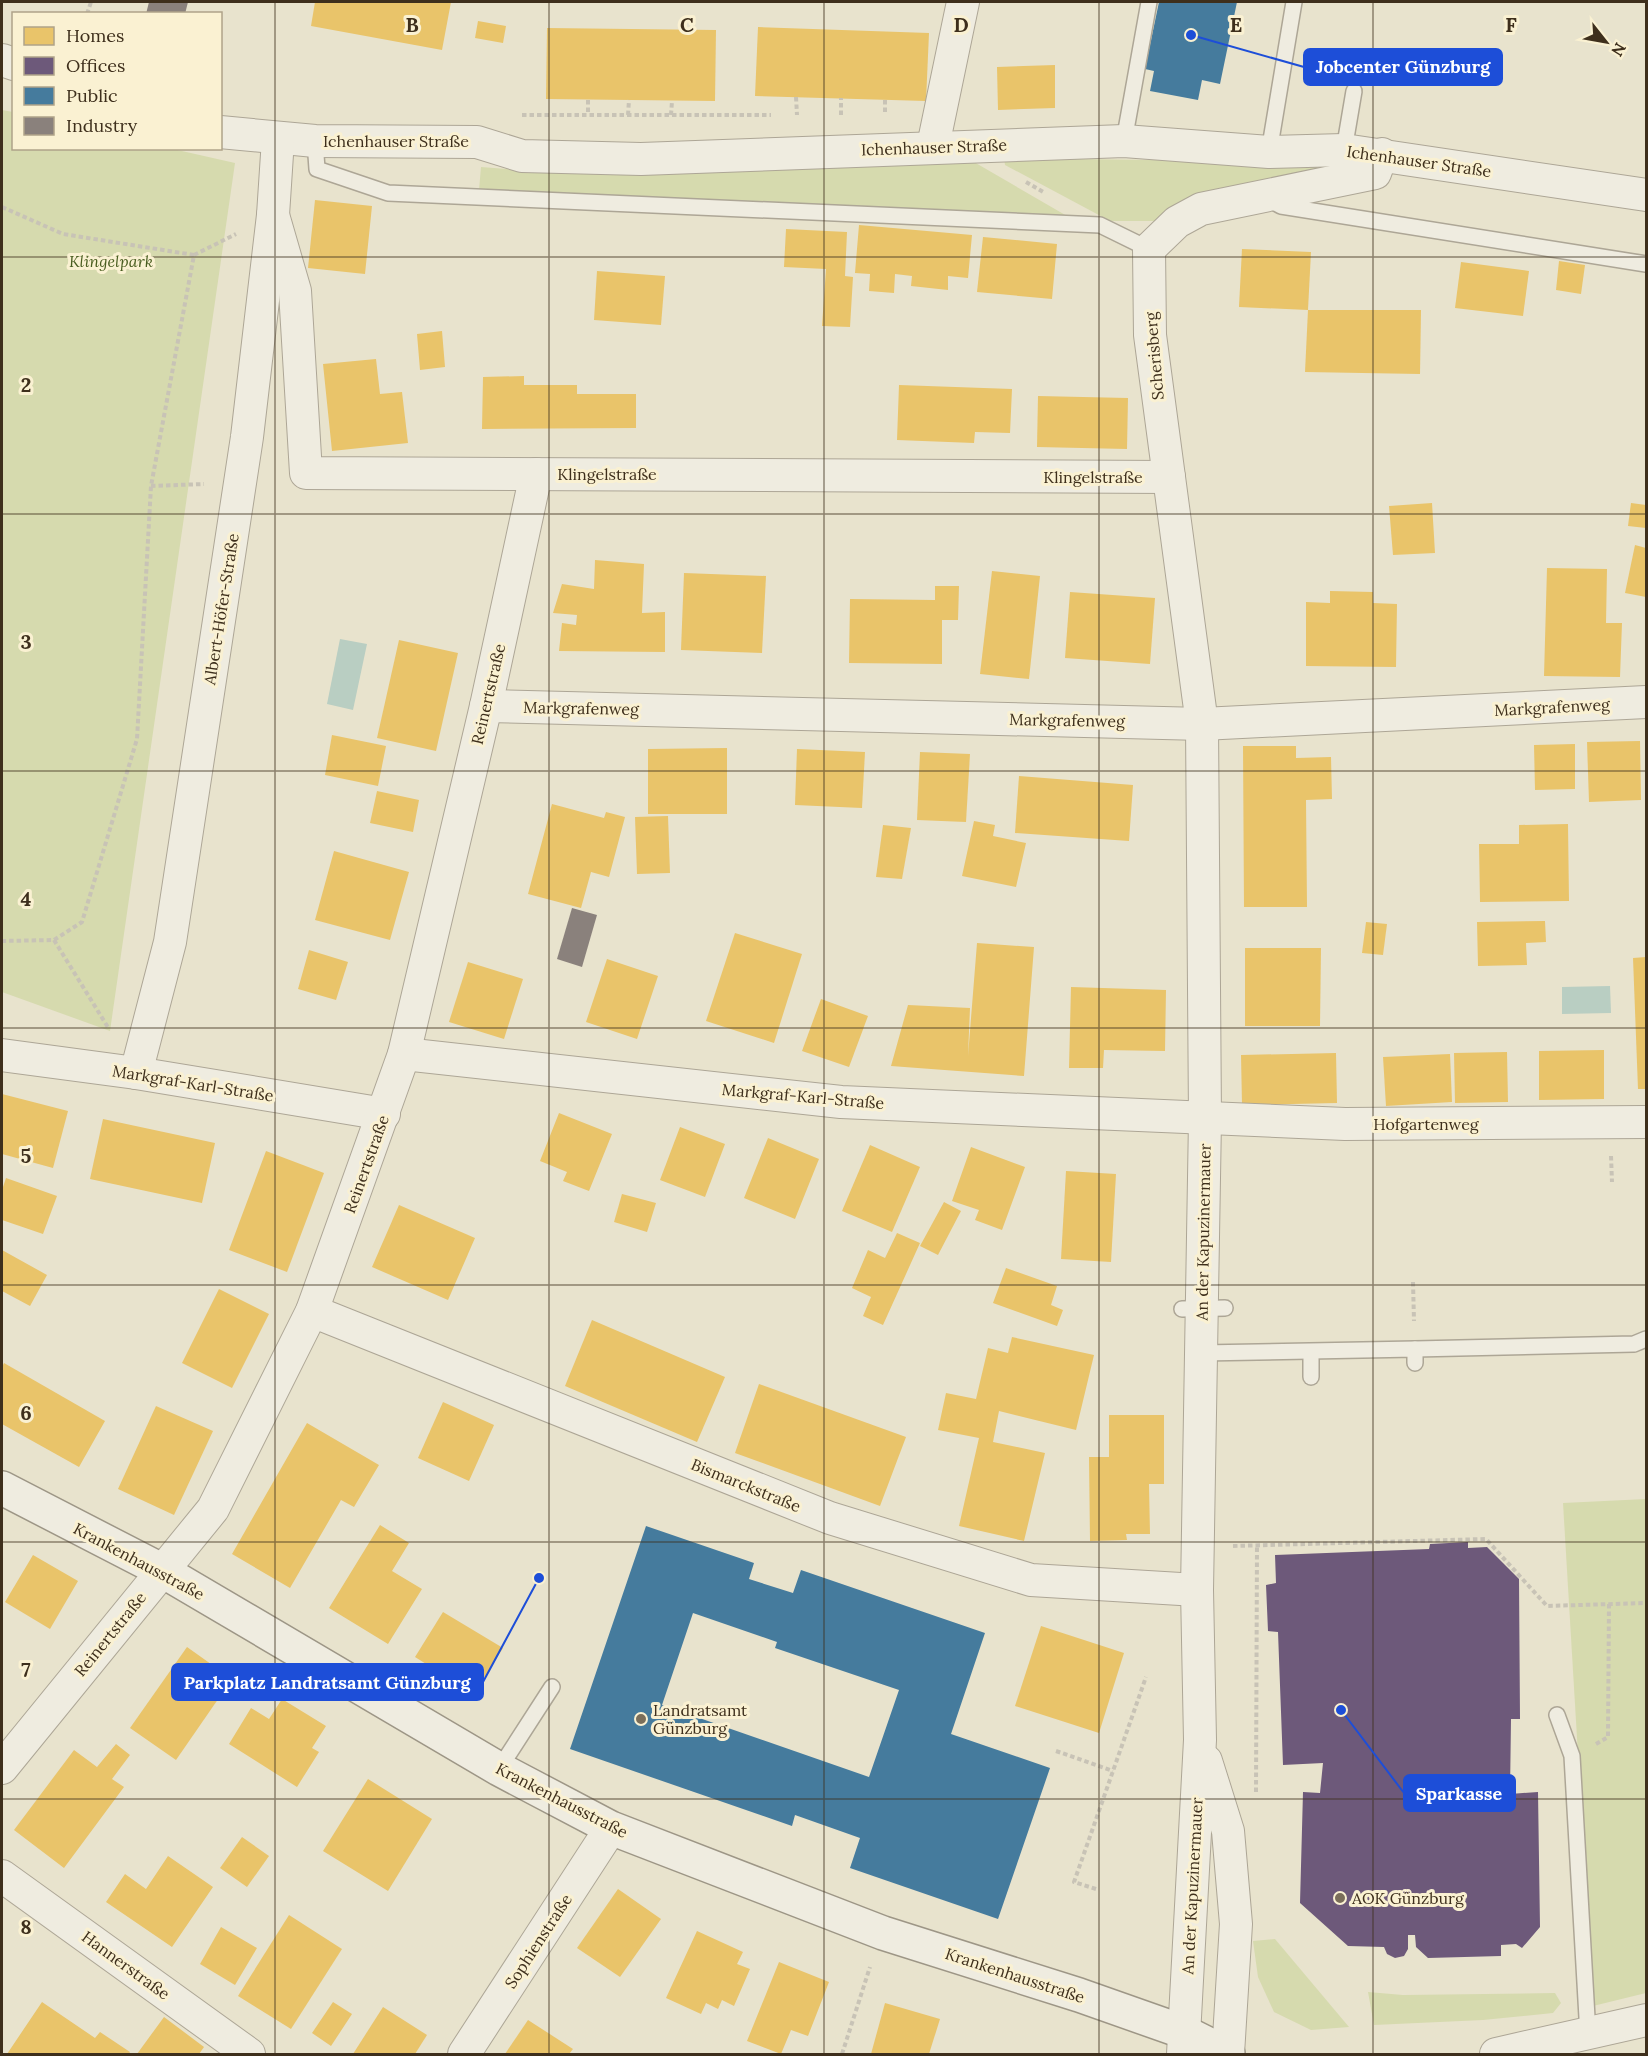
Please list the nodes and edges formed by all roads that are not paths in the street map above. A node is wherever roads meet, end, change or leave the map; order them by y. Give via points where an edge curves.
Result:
1 (963, 2) edge
2 (1149, 2) edge
3 (1294, 2) edge
4 (1354, 91) dead end
5 (222, 132) edge
6 (278, 139) junction
7 (315, 141) junction
8 (1124, 141) junction
9 (933, 146) junction
10 (1344, 150) junction
11 (1269, 152) junction
12 (1382, 154) junction
13 (1647, 195) edge
14 (1265, 197) junction
15 (273, 215) junction
16 (1149, 249) junction
17 (1647, 264) edge
18 (536, 474) junction
19 (1169, 477) junction
20 (1647, 702) edge
21 (486, 706) junction
22 (1202, 724) junction
23 (404, 1054) junction
24 (2, 1055) edge
25 (136, 1074) junction
26 (384, 1114) junction
27 (1205, 1119) junction
28 (1647, 1122) edge
29 (312, 1311) junction
30 (1647, 1339) edge
31 (1311, 1352) junction
32 (1201, 1353) junction
33 (1311, 1377) dead end
34 (2, 1488) edge
35 (162, 1570) junction
36 (1197, 1590) junction
37 (552, 1687) dead end
38 (1557, 1715) dead end
39 (1200, 1740) junction
40 (2, 1768) edge
41 (499, 1769) junction
42 (611, 1828) junction
43 (2, 1876) edge
44 (1647, 2020) edge
45 (1588, 2035) junction
46 (1184, 2043) edge
47 (1497, 2054) edge
48 (249, 2055) edge
49 (464, 2055) edge
50 (1228, 2055) edge

1 - 9 street
2 - 8 lane
3 - 11 lane
4 - 10 lane
5 - 6 street, Ichenhauser Straße
6 - 7 street, Ichenhauser Straße
6 - 15 street, Albert-Höfer-Straße
7 - 9 street, Ichenhauser Straße via 477,142 522,156 641,159
7 - 16 lane via 317,169 388,193 1100,225
8 - 9 street, Ichenhauser Straße
8 - 11 street, Ichenhauser Straße
10 - 11 street, Ichenhauser Straße
10 - 12 street, Ichenhauser Straße
12 - 13 street, Ichenhauser Straße
12 - 14 street via 1375,173
14 - 16 street via 1201,209 1177,222
14 - 17 lane via 1281,206
15 - 18 street, Klingelstraße via 295,291 306,472
15 - 25 street, Albert-Höfer-Straße via 240,483 170,942
16 - 19 street, Scherisberg via 1150,335
18 - 19 street, Klingelstraße
18 - 21 street, Reinertstraße
19 - 22 street, Scherisberg
20 - 22 street, Markgrafenweg
21 - 22 street, Markgrafenweg
21 - 23 street, Reinertstraße
22 - 27 street, An der Kapuzinermauer
23 - 26 street, Reinertstraße
23 - 27 street, Markgraf-Karl-Straße via 841,1102
24 - 25 street, Markgraf-Karl-Straße
25 - 26 street, Markgraf-Karl-Straße
26 - 29 street, Reinertstraße
27 - 28 street, Hofgartenweg via 1345,1124
27 - 32 street, An der Kapuzinermauer via 1208,1222
29 - 35 street, Reinertstraße via 213,1509
29 - 36 street, Bismarckstraße via 830,1518 1030,1580
30 - 31 lane via 1634,1344 1415,1356
31 - 32 lane
31 - 33 lane
32 - 36 street, An der Kapuzinermauer
34 - 35 street, Krankenhausstraße
35 - 40 street, Reinertstraße
35 - 41 street, Krankenhausstraße
36 - 39 street, An der Kapuzinermauer
37 - 41 lane
38 - 45 lane via 1572,1756
39 - 46 street, An der Kapuzinermauer
39 - 50 street, An der Kapuzinermauer via 1228,1831 1236,1924
41 - 42 street, Krankenhausstraße
42 - 46 street, Krankenhausstraße via 883,1933 1079,1995
42 - 49 street, Sophienstraße
43 - 48 street, Hannerstraße
44 - 45 street
45 - 47 street
46 - 50 street, Krankenhausstraße

